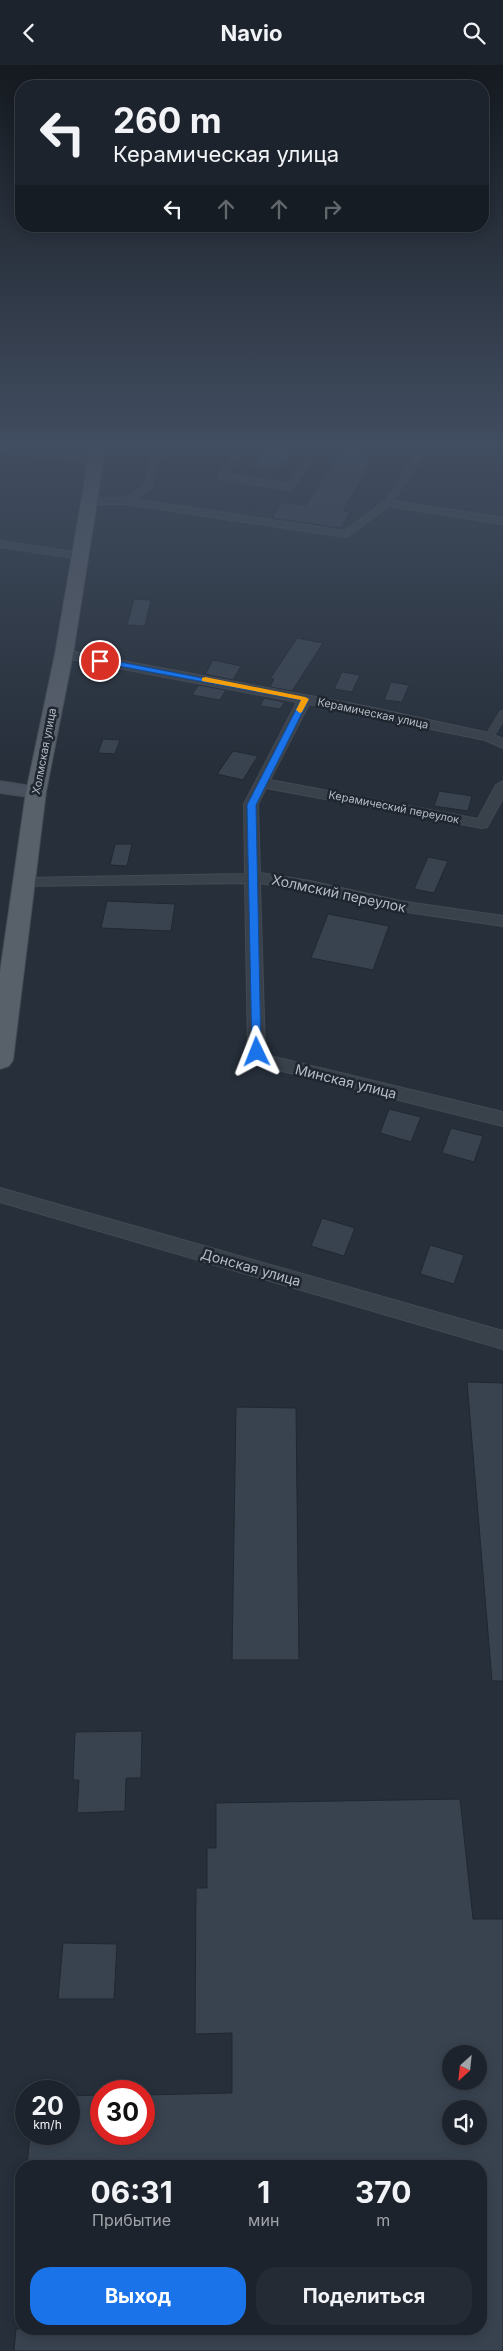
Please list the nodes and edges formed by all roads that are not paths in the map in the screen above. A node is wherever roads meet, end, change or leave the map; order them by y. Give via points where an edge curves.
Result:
1 (45, 551) edge
2 (82, 551) edge
3 (81, 556) junction
4 (64, 654) junction
5 (305, 699) junction
6 (503, 714) edge
7 (489, 737) junction
8 (503, 744) edge
9 (262, 783) junction
10 (503, 785) edge
11 (0, 787) edge
12 (36, 792) junction
13 (252, 878) junction
14 (24, 883) junction
15 (503, 921) edge
16 (0, 1059) edge
17 (503, 1119) edge
18 (0, 1195) edge
19 (503, 1340) edge

1 - 3 lane
2 - 3 main road, Холмская улица
3 - 4 main road, Холмская улица
4 - 5 street, Керамическая улица
4 - 12 main road, Холмская улица
5 - 7 street, Керамическая улица
5 - 9 street, Минская улица
6 - 7 lane
7 - 8 street, Керамическая улица
9 - 10 street, Керамический переулок via 482,824
9 - 13 street, Минская улица via 251,805
11 - 12 main road
12 - 14 main road, Холмская улица
13 - 14 street, Холмский переулок
13 - 15 street, Холмский переулок via 292,881 385,903
13 - 17 street, Минская улица via 257,1052 264,1061
14 - 16 main road, Холмская улица via 12,945
18 - 19 street, Донская улица

